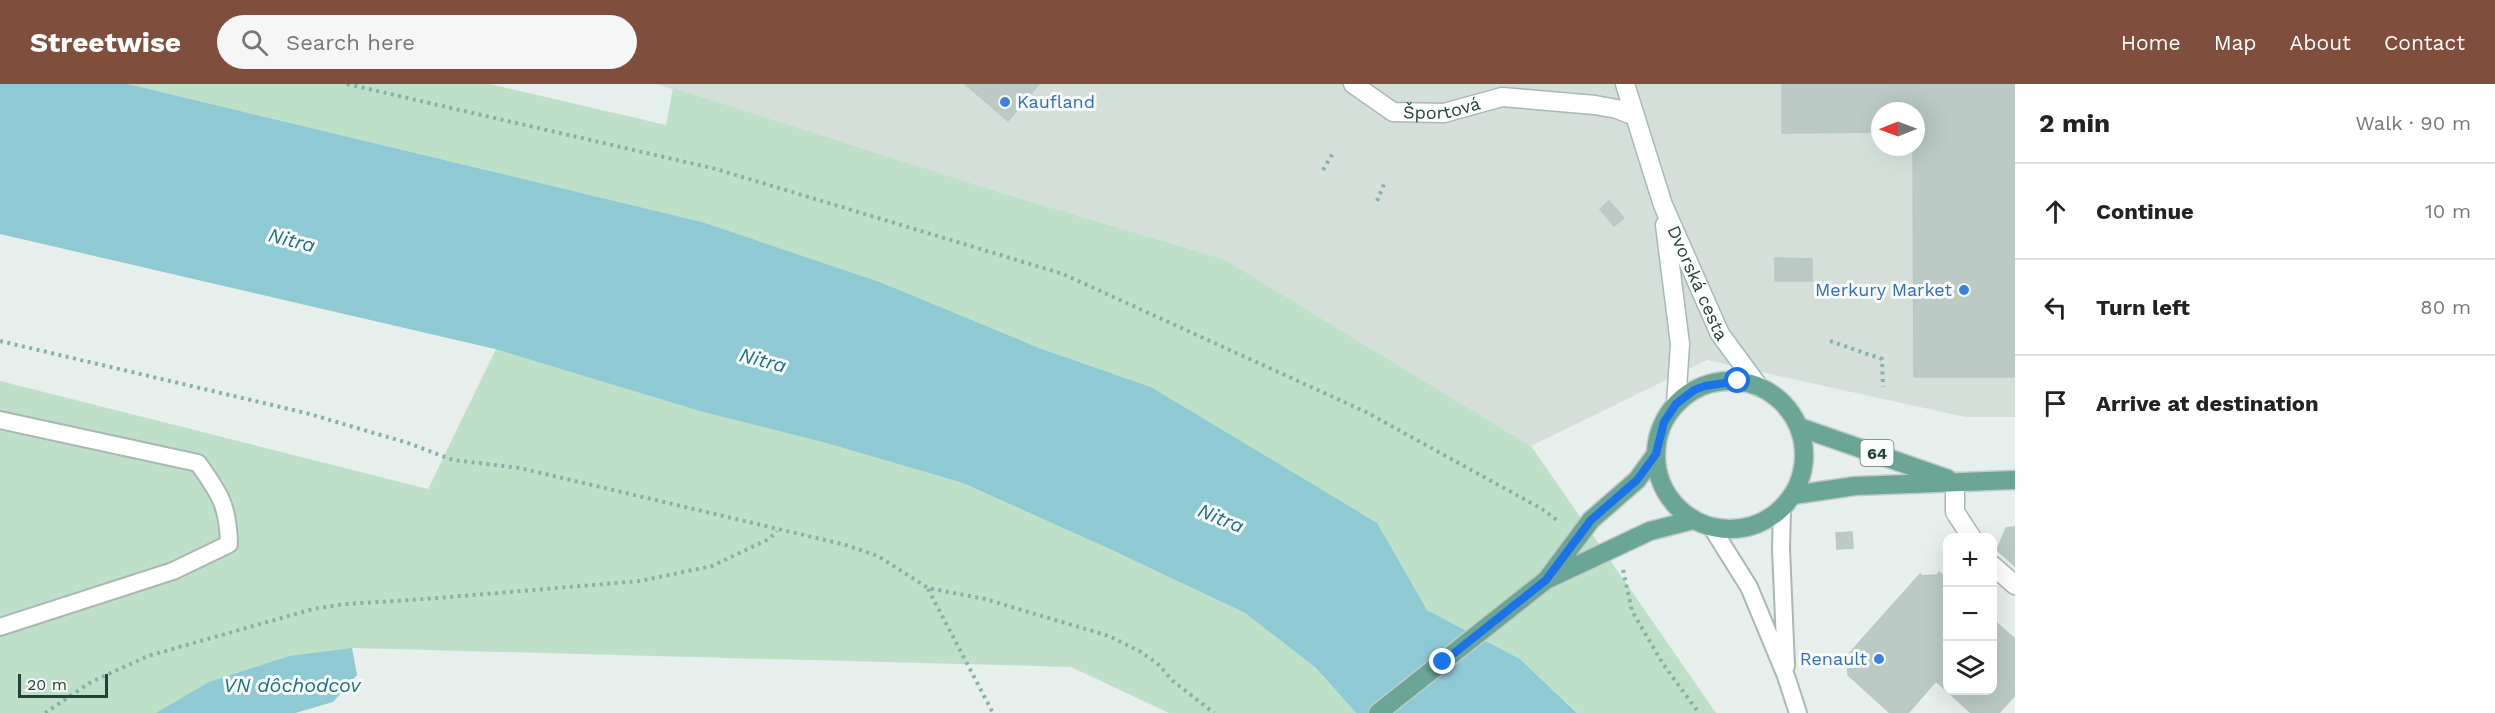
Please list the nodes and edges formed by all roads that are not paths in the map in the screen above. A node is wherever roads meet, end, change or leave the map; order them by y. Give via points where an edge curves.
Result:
1 (1353, 84) edge
2 (1516, 84) edge
3 (1625, 84) edge
4 (1502, 97) junction
5 (1635, 116) junction
6 (1663, 205) junction
7 (1759, 387) junction
8 (1676, 404) junction
9 (0, 420) edge
10 (1799, 427) junction
11 (1656, 454) junction
12 (2015, 480) edge
13 (1955, 482) junction
14 (1787, 502) junction
15 (1693, 520) junction
16 (1712, 528) junction
17 (1969, 533) edge
18 (1997, 569) edge
19 (1546, 580) junction
20 (2015, 585) edge
21 (0, 627) edge
22 (1786, 676) junction
23 (1378, 713) edge
24 (1798, 713) edge

1 - 4 street, Športová via 1393,112 1444,113
2 - 4 street, Športová
3 - 5 street, Dvorská cesta
4 - 5 street, Športová via 1595,105
5 - 6 street, Dvorská cesta
6 - 7 street, Dvorská cesta via 1720,334
6 - 8 street, Dvorská cesta via 1680,344
7 - 8 main road, 64 via 1738,381 1715,383 1694,390
7 - 10 main road, 64 via 1787,407
8 - 11 main road, 64 via 1664,422
9 - 21 lane via 198,463 221,496 229,544 173,571
10 - 13 main road, 64
10 - 14 main road, 64 via 1803,468
11 - 15 main road, 64 via 1666,492
11 - 19 main road, 64 via 1637,480 1591,520
12 - 13 main road, 64
13 - 14 main road, 64 via 1855,486
13 - 17 street via 1955,512
14 - 16 main road, 64 via 1767,520 1749,527
14 - 22 lane via 1781,549
15 - 16 main road, 64
15 - 19 main road, 64 via 1650,531
16 - 22 lane via 1749,587
18 - 20 street
19 - 23 main road, 64
22 - 24 lane

